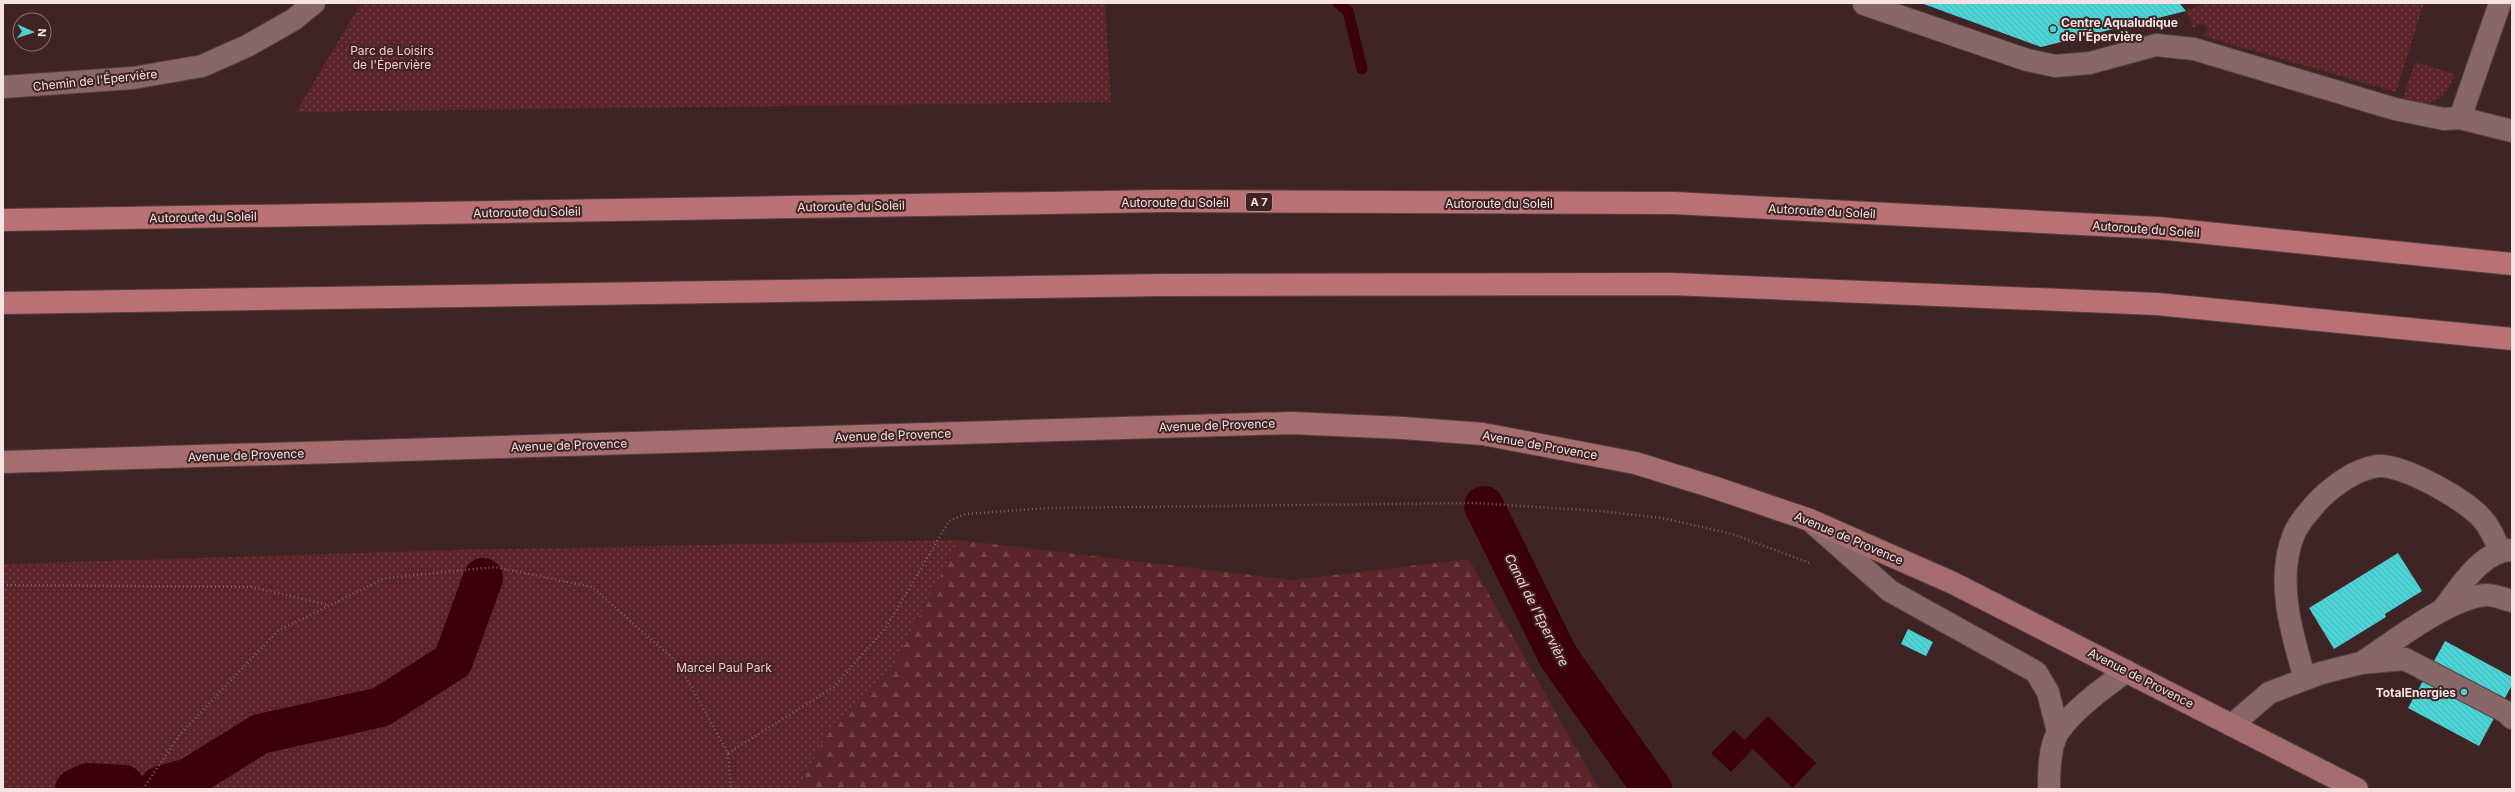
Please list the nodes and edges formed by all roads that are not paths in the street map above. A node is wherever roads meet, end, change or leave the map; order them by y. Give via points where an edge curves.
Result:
1 (314, 3) edge
2 (2500, 3) edge
3 (1864, 4) edge
4 (3, 87) edge
5 (2460, 118) junction
6 (2512, 131) edge
7 (3, 220) edge
8 (2512, 264) edge
9 (3, 303) edge
10 (2512, 339) edge
11 (3, 462) edge
12 (1810, 520) junction
13 (2506, 550) edge
14 (2512, 601) edge
15 (2439, 613) junction
16 (2361, 662) junction
17 (2126, 671) junction
18 (2305, 679) junction
19 (2512, 718) edge
20 (2232, 725) junction
21 (2058, 732) junction
22 (2049, 789) edge
23 (2357, 789) edge

1 - 4 street, Chemin de l'Épervière via 293,20 247,46 202,66 133,78
2 - 5 street
3 - 5 street via 2027,60 2055,66 2090,63 2156,45 2194,49 2395,109 2444,119
5 - 6 street
7 - 8 highway, Autoroute du Soleil / A 7 via 1163,201 1674,203 2158,228
9 - 10 highway via 1163,285 1671,284 2157,304
11 - 12 main road, Avenue de Provence via 1291,423 1483,434 1553,447 1635,463
12 - 17 main road, Avenue de Provence via 1953,583
12 - 21 street via 1890,591 2036,672 2048,692
13 - 15 street via 2476,568
13 - 18 street via 2484,521 2464,502 2406,473 2379,466 2355,474 2331,488 2311,509 2294,534 2286,573 2290,628
14 - 15 street via 2486,594 2459,602
15 - 16 street
16 - 18 street
16 - 19 street via 2405,659 2506,712
17 - 20 main road, Avenue de Provence
17 - 21 street via 2078,710
18 - 20 street via 2269,693
20 - 23 main road, Avenue de Provence
21 - 22 street via 2049,765

